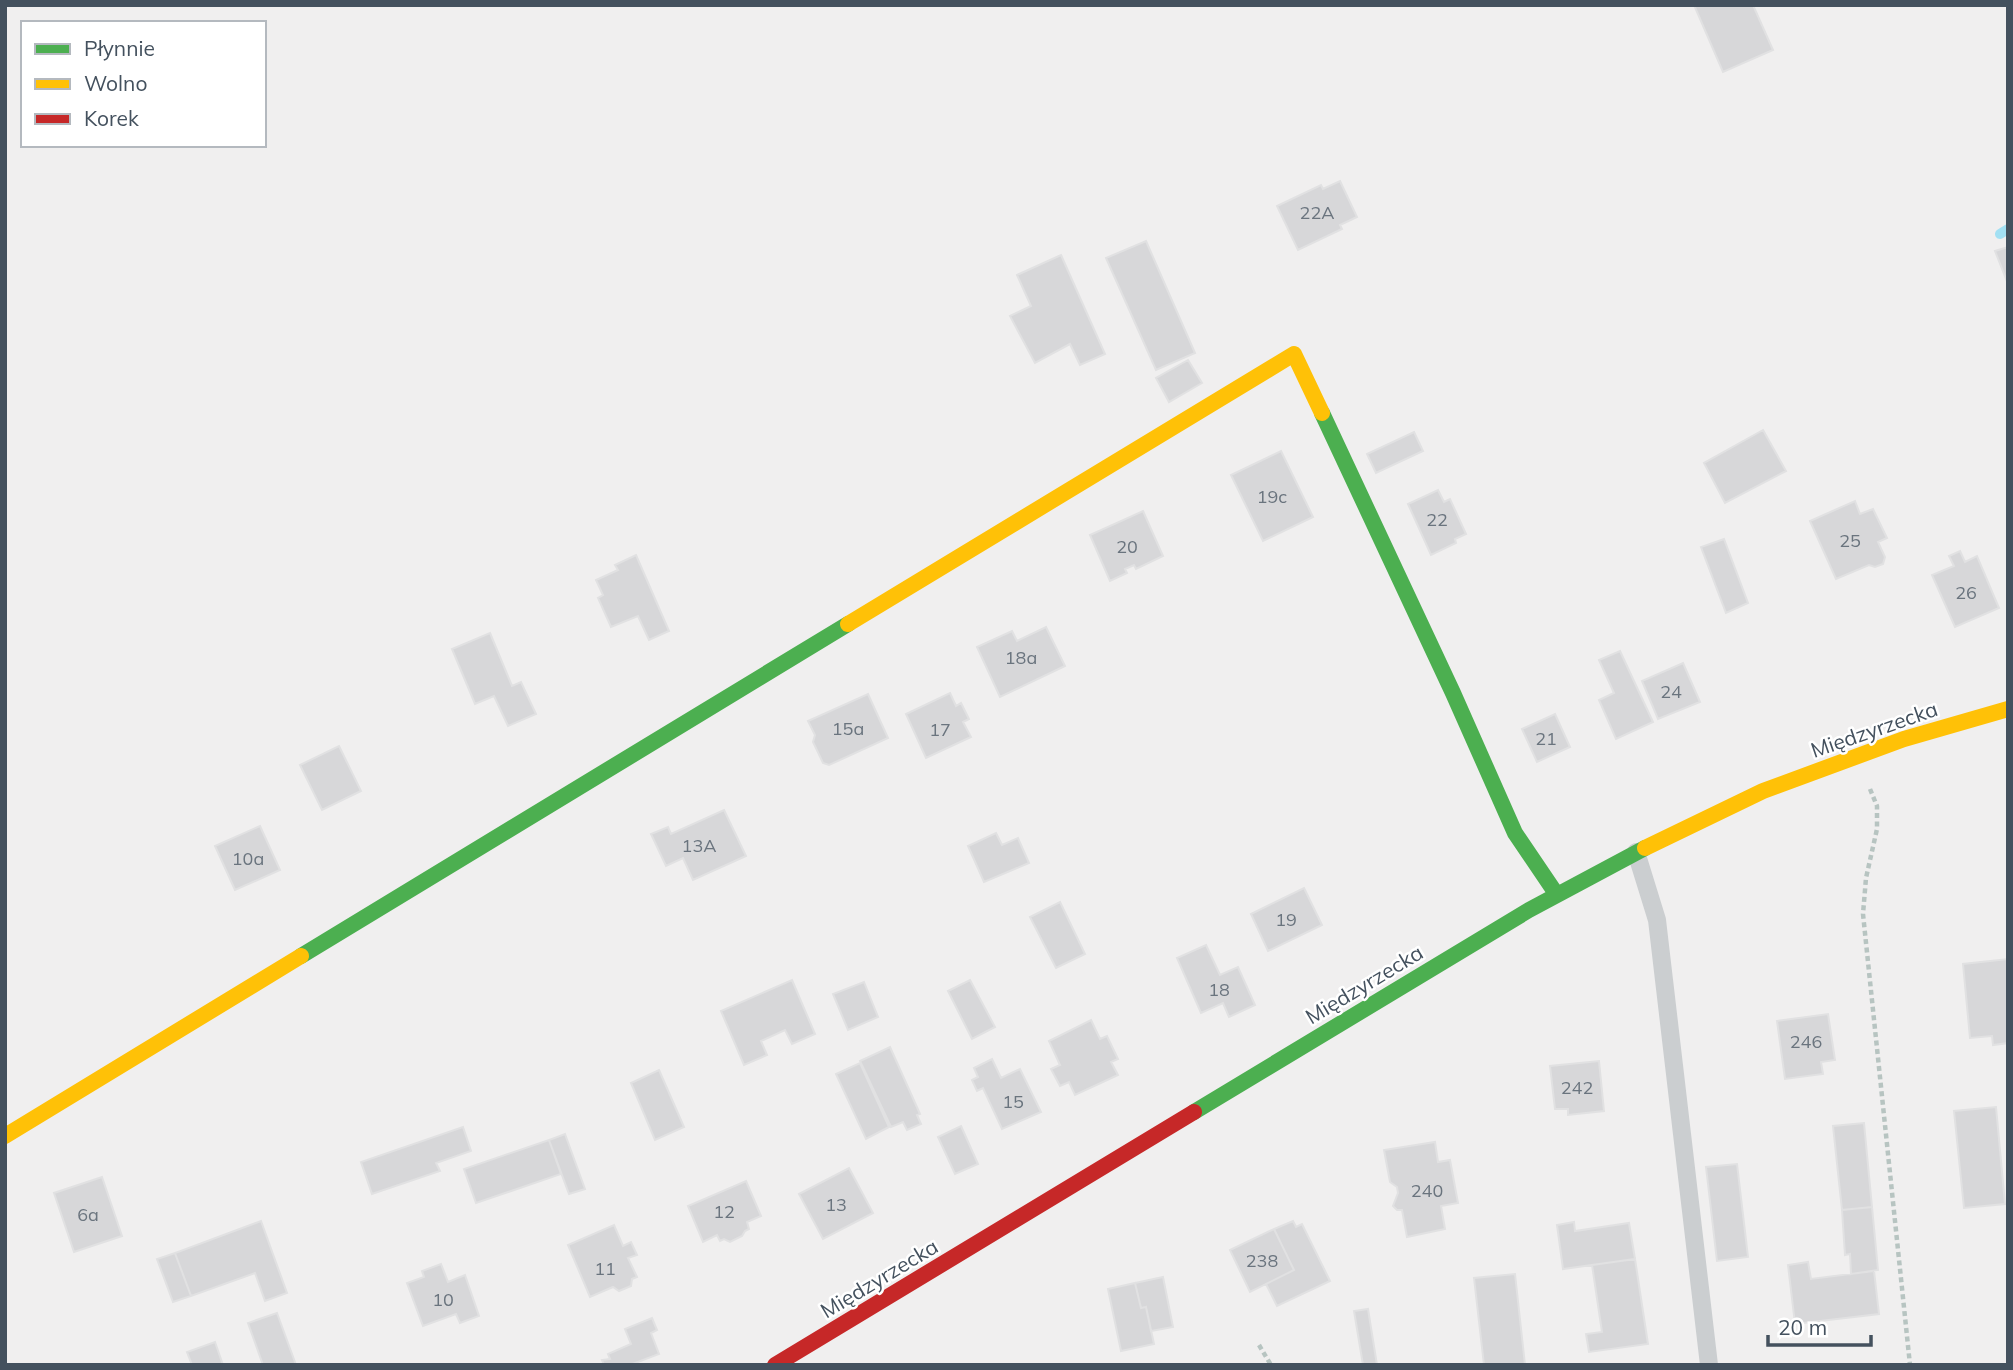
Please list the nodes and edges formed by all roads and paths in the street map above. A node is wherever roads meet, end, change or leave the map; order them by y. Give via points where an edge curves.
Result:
1 (2008, 709) edge
2 (1855, 757) junction
3 (1636, 852) junction
4 (1557, 895) junction
5 (5, 1136) edge
6 (1259, 1345) dead end
7 (775, 1365) edge
8 (1271, 1365) edge
9 (1710, 1365) edge
10 (1910, 1365) edge

1 - 2 street, Międzyrzecka
2 - 3 street, Międzyrzecka via 1763,791
2 - 10 path via 1877,806 1864,914
3 - 4 street, Międzyrzecka
3 - 9 lane via 1657,920
4 - 5 street via 1515,833 1294,354
4 - 7 street, Międzyrzecka
6 - 8 path

